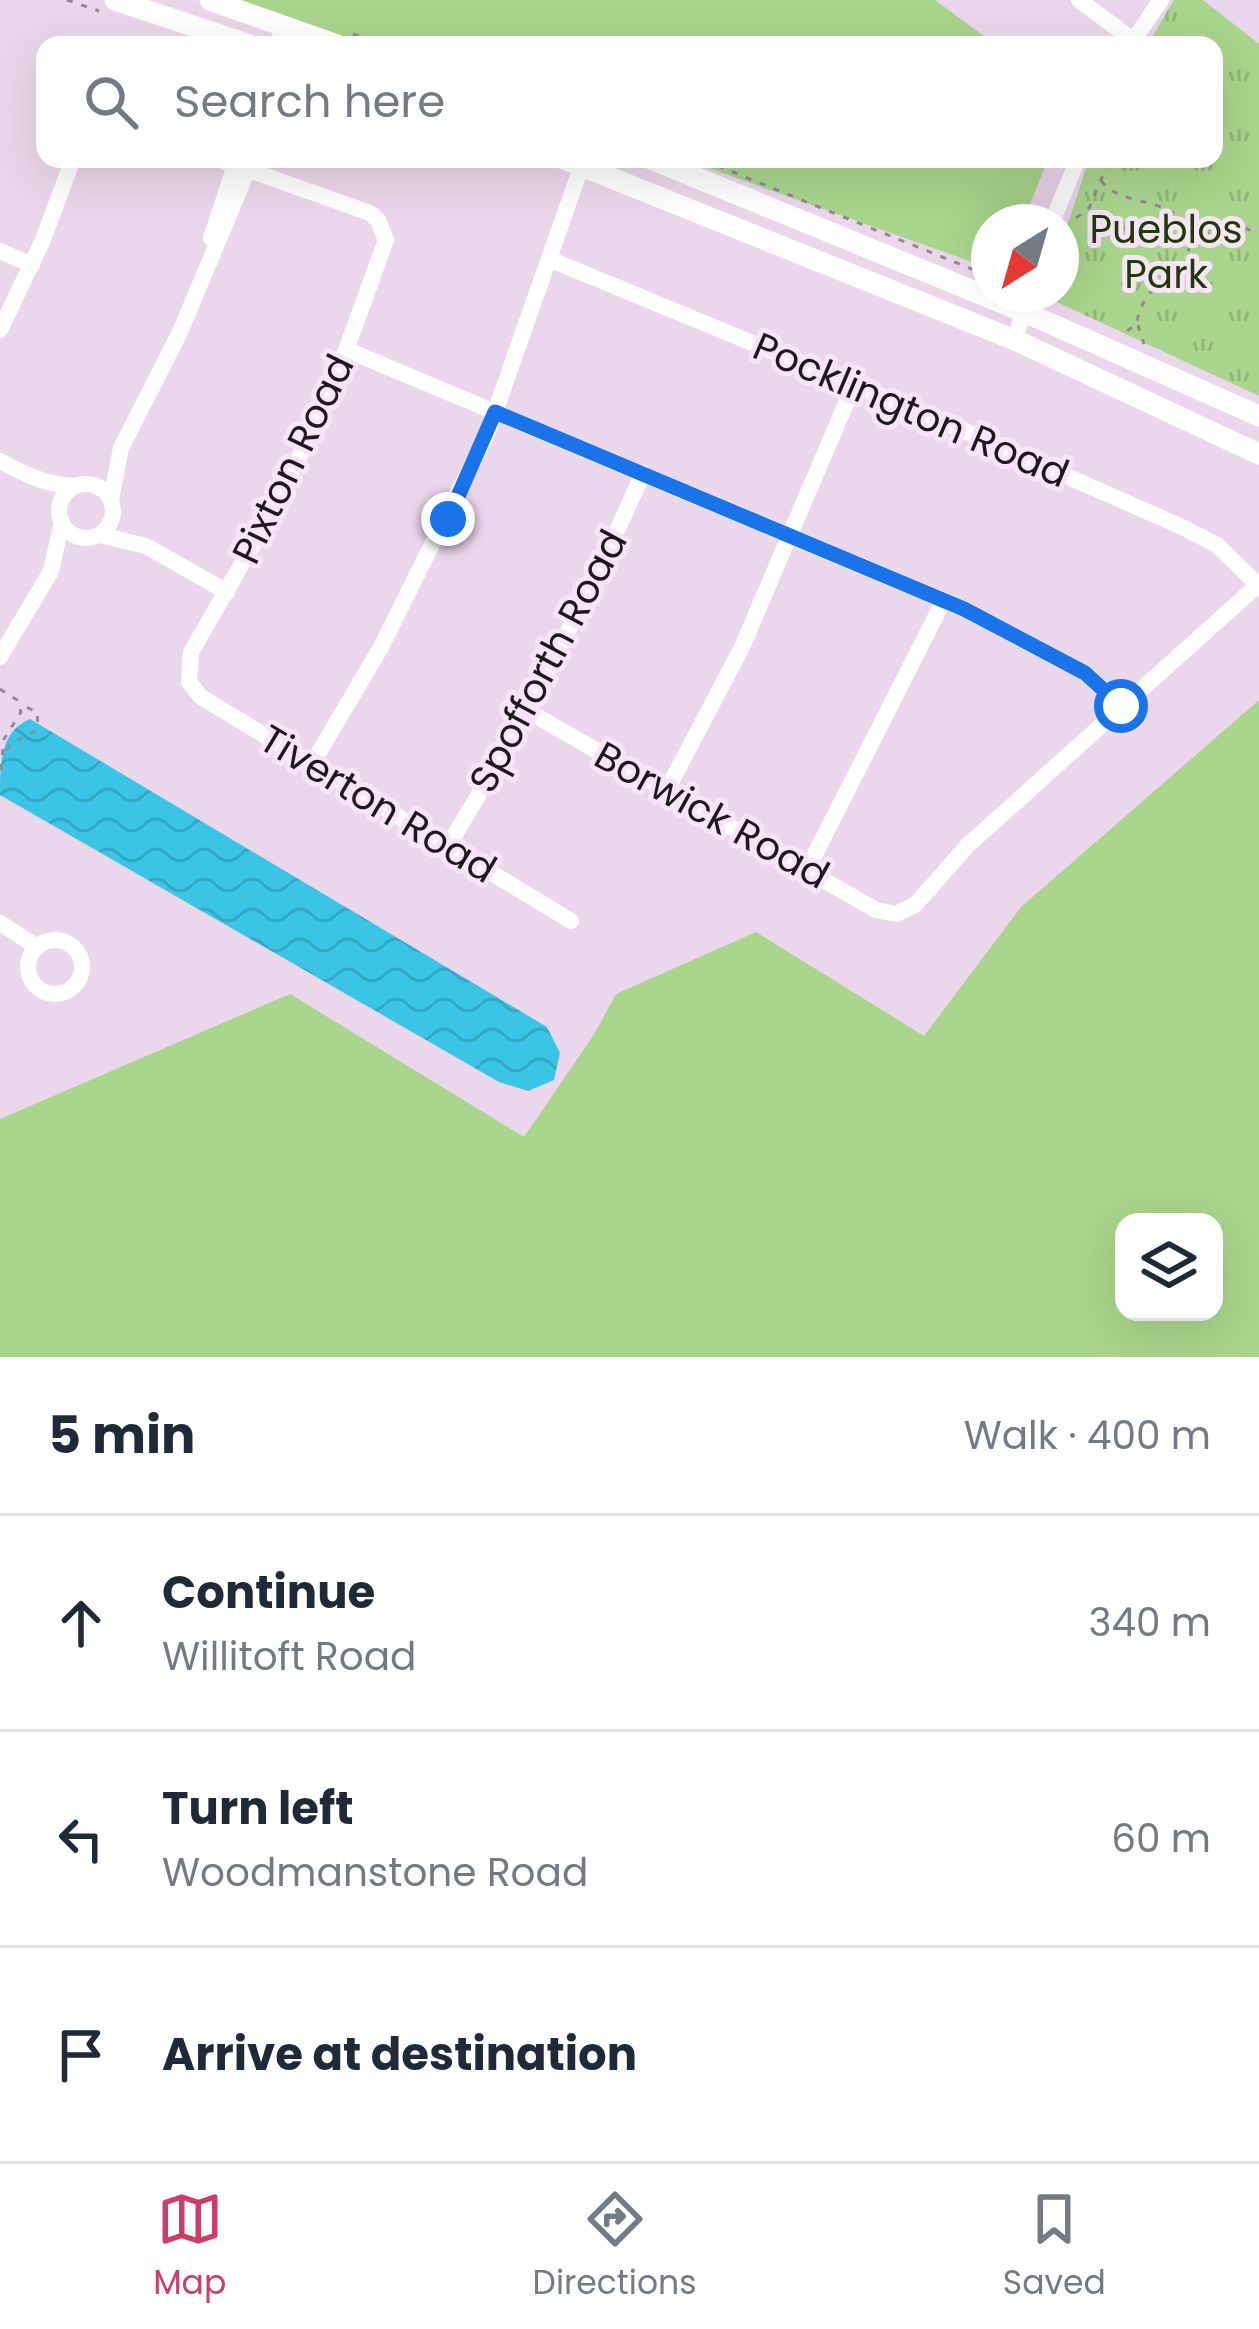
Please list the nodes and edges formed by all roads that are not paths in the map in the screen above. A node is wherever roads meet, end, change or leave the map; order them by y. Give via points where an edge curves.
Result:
1 (115, 0) edge
2 (210, 0) edge
3 (1079, 0) edge
4 (1161, 0) edge
5 (223, 36) edge
6 (285, 36) edge
7 (1123, 36) edge
8 (1136, 36) edge
9 (70, 168) edge
10 (236, 168) edge
11 (254, 168) edge
12 (570, 168) edge
13 (581, 168) edge
14 (675, 168) edge
15 (1074, 168) edge
16 (1059, 204) edge
17 (0, 251) edge
18 (549, 259) junction
19 (32, 265) junction
20 (971, 281) edge
21 (1022, 312) edge
22 (1046, 312) edge
23 (0, 330) edge
24 (1015, 340) junction
25 (346, 350) junction
26 (854, 385) junction
27 (495, 412) junction
28 (1259, 416) edge
29 (121, 448) junction
30 (1259, 454) edge
31 (0, 461) edge
32 (643, 473) junction
33 (24, 475) junction
34 (80, 485) junction
35 (112, 505) junction
36 (61, 518) junction
37 (790, 534) junction
38 (93, 536) junction
39 (146, 546) junction
40 (51, 571) junction
41 (1259, 584) edge
42 (227, 592) junction
43 (944, 600) junction
44 (0, 657) edge
45 (189, 682) joint
46 (1121, 706) junction
47 (529, 712) junction
48 (312, 764) junction
49 (667, 790) junction
50 (448, 846) junction
51 (808, 868) junction
52 (572, 921) dead end
53 (0, 923) edge
54 (38, 946) dead end

1 - 5 main road
2 - 6 main road
3 - 7 street
4 - 8 street
9 - 19 street
10 - 29 street via 208,263
11 - 25 street, Pixton Road via 370,213 384,230 385,251
12 - 18 street
13 - 24 main road
14 - 20 main road
15 - 16 street
17 - 19 street
18 - 26 street, Pocklington Road
18 - 27 street
19 - 23 street
21 - 24 street
22 - 28 main road
24 - 30 main road
25 - 27 street
25 - 42 street, Pixton Road via 280,498
26 - 37 street
26 - 41 street, Pocklington Road via 1182,527 1217,545
27 - 32 street
27 - 48 street via 380,650
29 - 34 street
29 - 35 street
31 - 33 street
32 - 37 street
32 - 47 street, Spofforth Road
33 - 34 street
33 - 36 street
34 - 35 street via 100,488
34 - 36 street via 64,496
35 - 38 street via 110,525
35 - 39 street
36 - 38 street via 72,534
36 - 40 street
37 - 43 street
37 - 49 street
38 - 39 street
38 - 40 street
39 - 42 street
40 - 44 street
41 - 46 street
42 - 45 street, Pixton Road via 191,652
43 - 46 street via 1049,651
43 - 51 street
45 - 48 street, Tiverton Road
46 - 51 street, Borwick Road via 968,845 915,905 896,914 876,910
47 - 49 street, Borwick Road
47 - 50 street, Spofforth Road
48 - 50 street, Tiverton Road
49 - 51 street, Borwick Road
50 - 52 street, Tiverton Road
53 - 54 street

